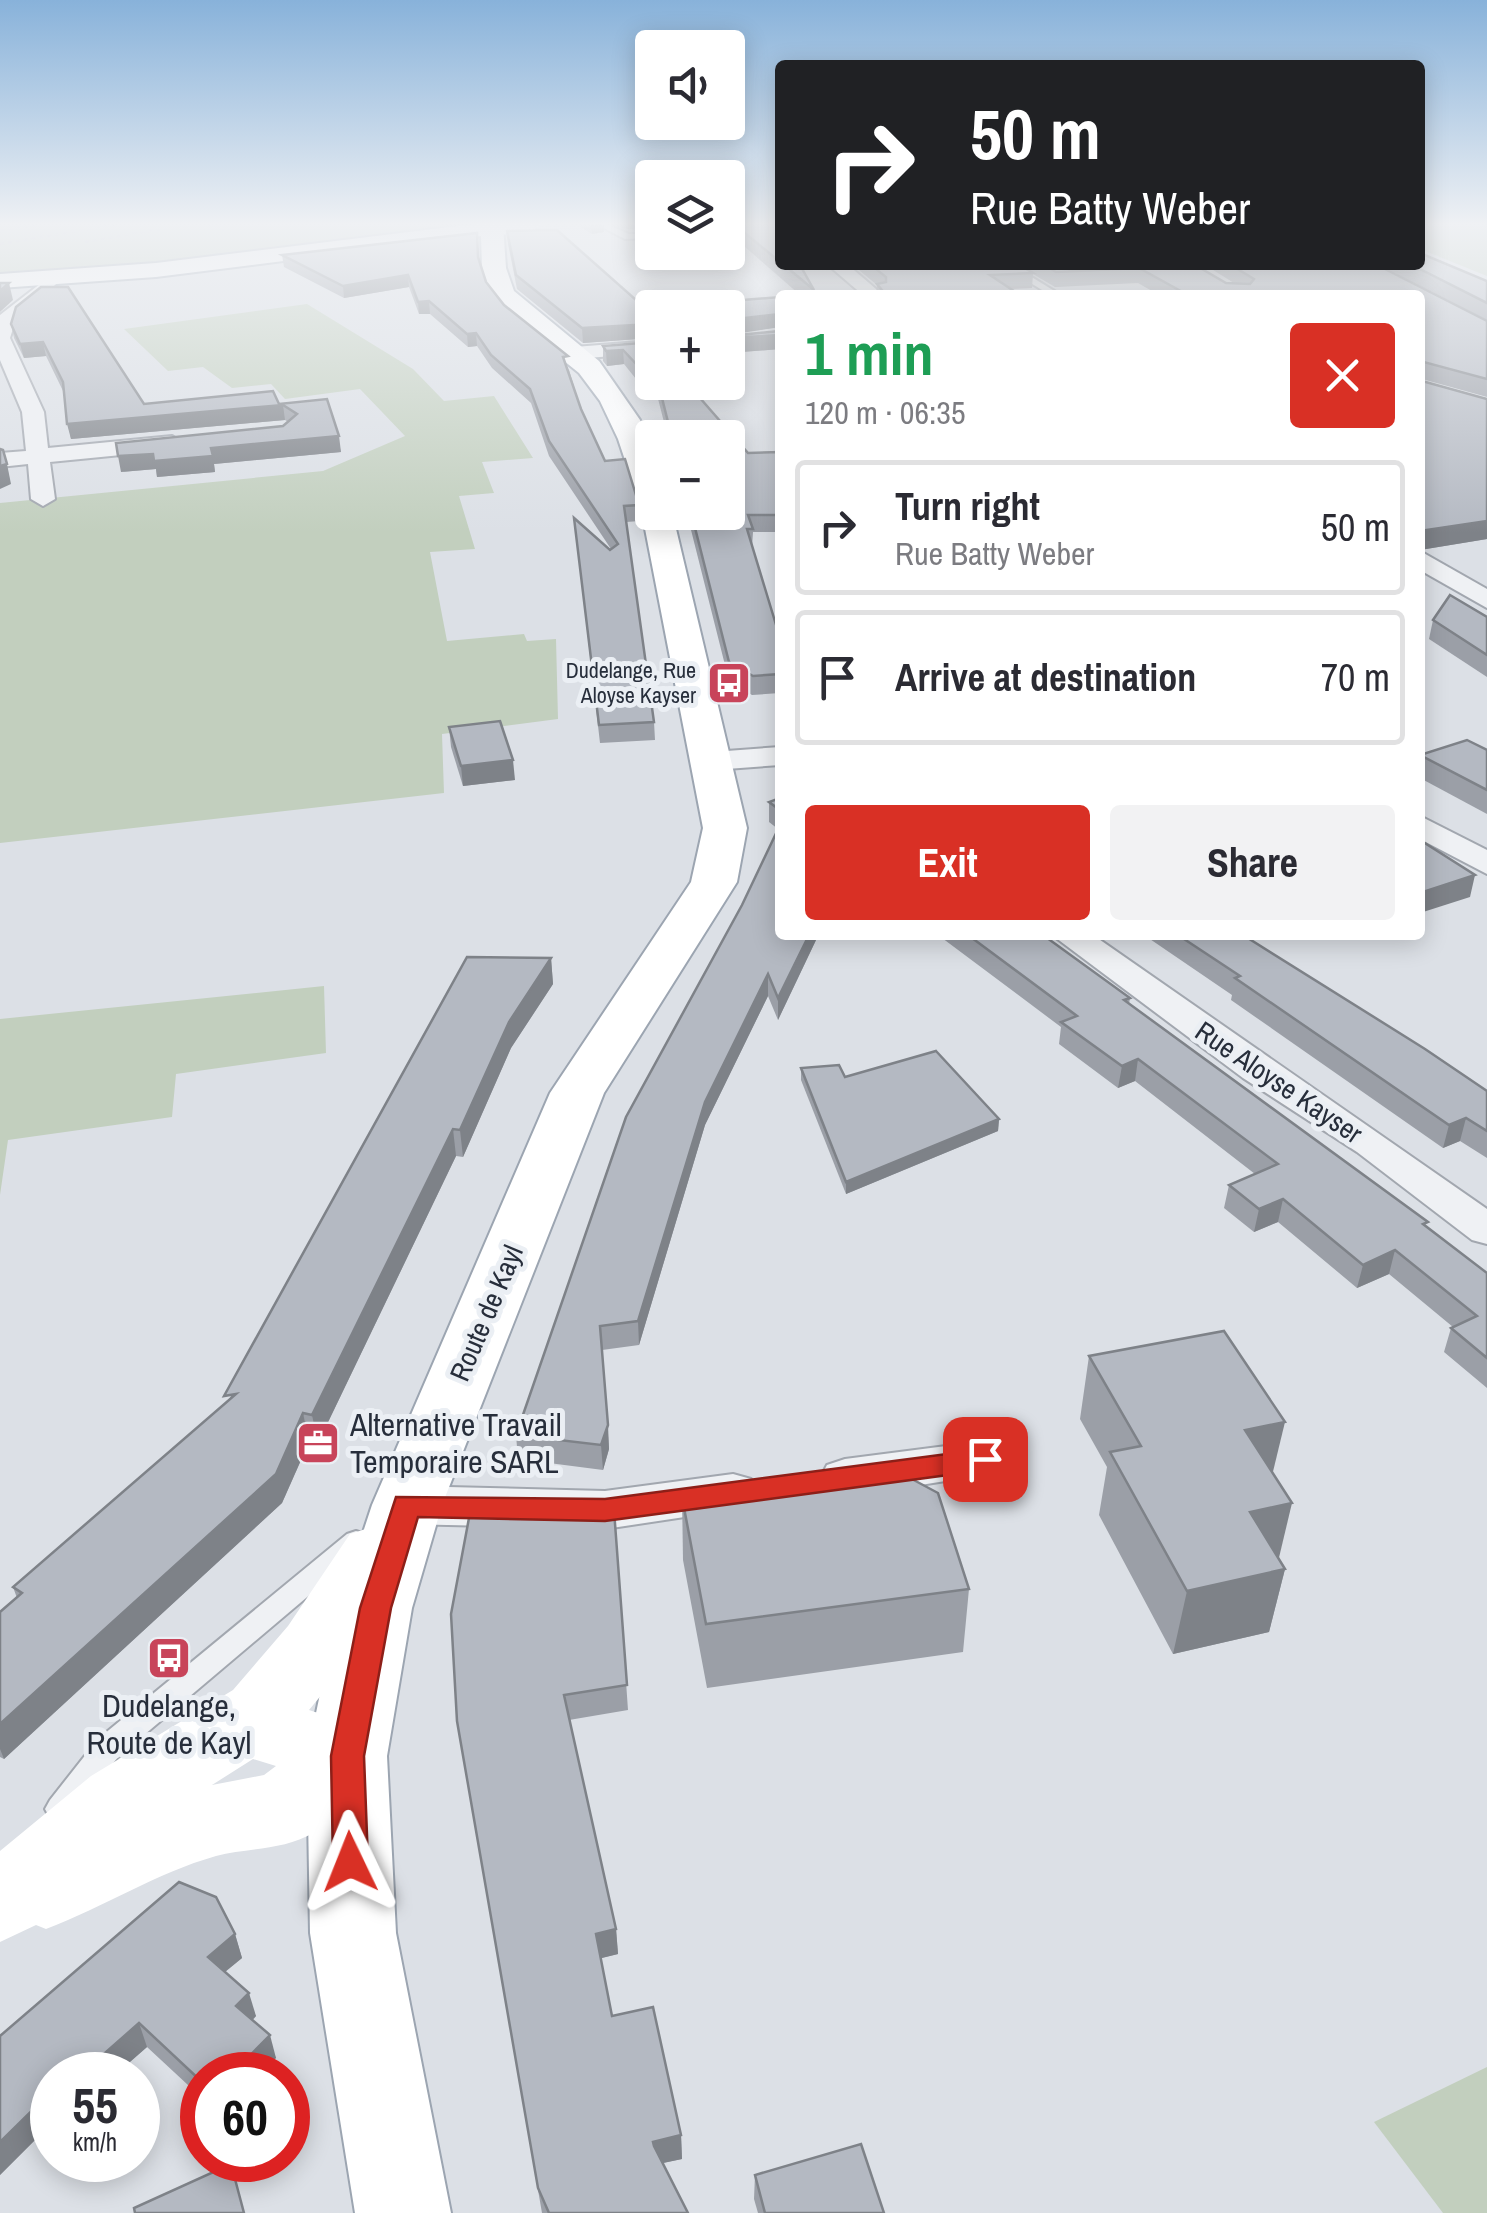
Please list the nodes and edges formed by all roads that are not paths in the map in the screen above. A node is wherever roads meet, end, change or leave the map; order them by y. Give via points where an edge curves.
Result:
1 (4, 327) edge
2 (543, 327) edge
3 (635, 348) edge
4 (574, 352) junction
5 (190, 441) edge
6 (635, 448) edge
7 (38, 456) junction
8 (0, 460) edge
9 (44, 498) dead end
10 (659, 530) edge
11 (1425, 562) edge
12 (1487, 600) edge
13 (775, 756) edge
14 (714, 760) junction
15 (1425, 829) edge
16 (1487, 864) edge
17 (1077, 940) edge
18 (1487, 1230) edge
19 (985, 1459) dead end
20 (406, 1505) junction
21 (244, 1723) junction
22 (347, 1756) junction
23 (0, 1885) edge
24 (0, 1903) edge
25 (0, 1916) edge
26 (403, 2213) edge

1 - 7 street via 0,338 33,412
2 - 4 main road
3 - 4 street
4 - 6 main road via 612,394
5 - 7 street
7 - 8 street
7 - 9 street
10 - 14 main road, Route de Kayl
11 - 12 street
13 - 14 street
14 - 20 main road, Route de Kayl via 725,828 714,882 578,1093
15 - 16 street
17 - 18 street, Rue Aloyse Kayser
19 - 20 street via 605,1510
20 - 21 main road via 316,1648
20 - 22 main road, Route de Kayl via 376,1608
20 - 23 lane via 324,1565 108,1748
21 - 22 main road
21 - 24 main road via 120,1801
22 - 25 main road via 284,1808 216,1820 90,1866
22 - 26 main road, Route de Kayl via 352,1933

